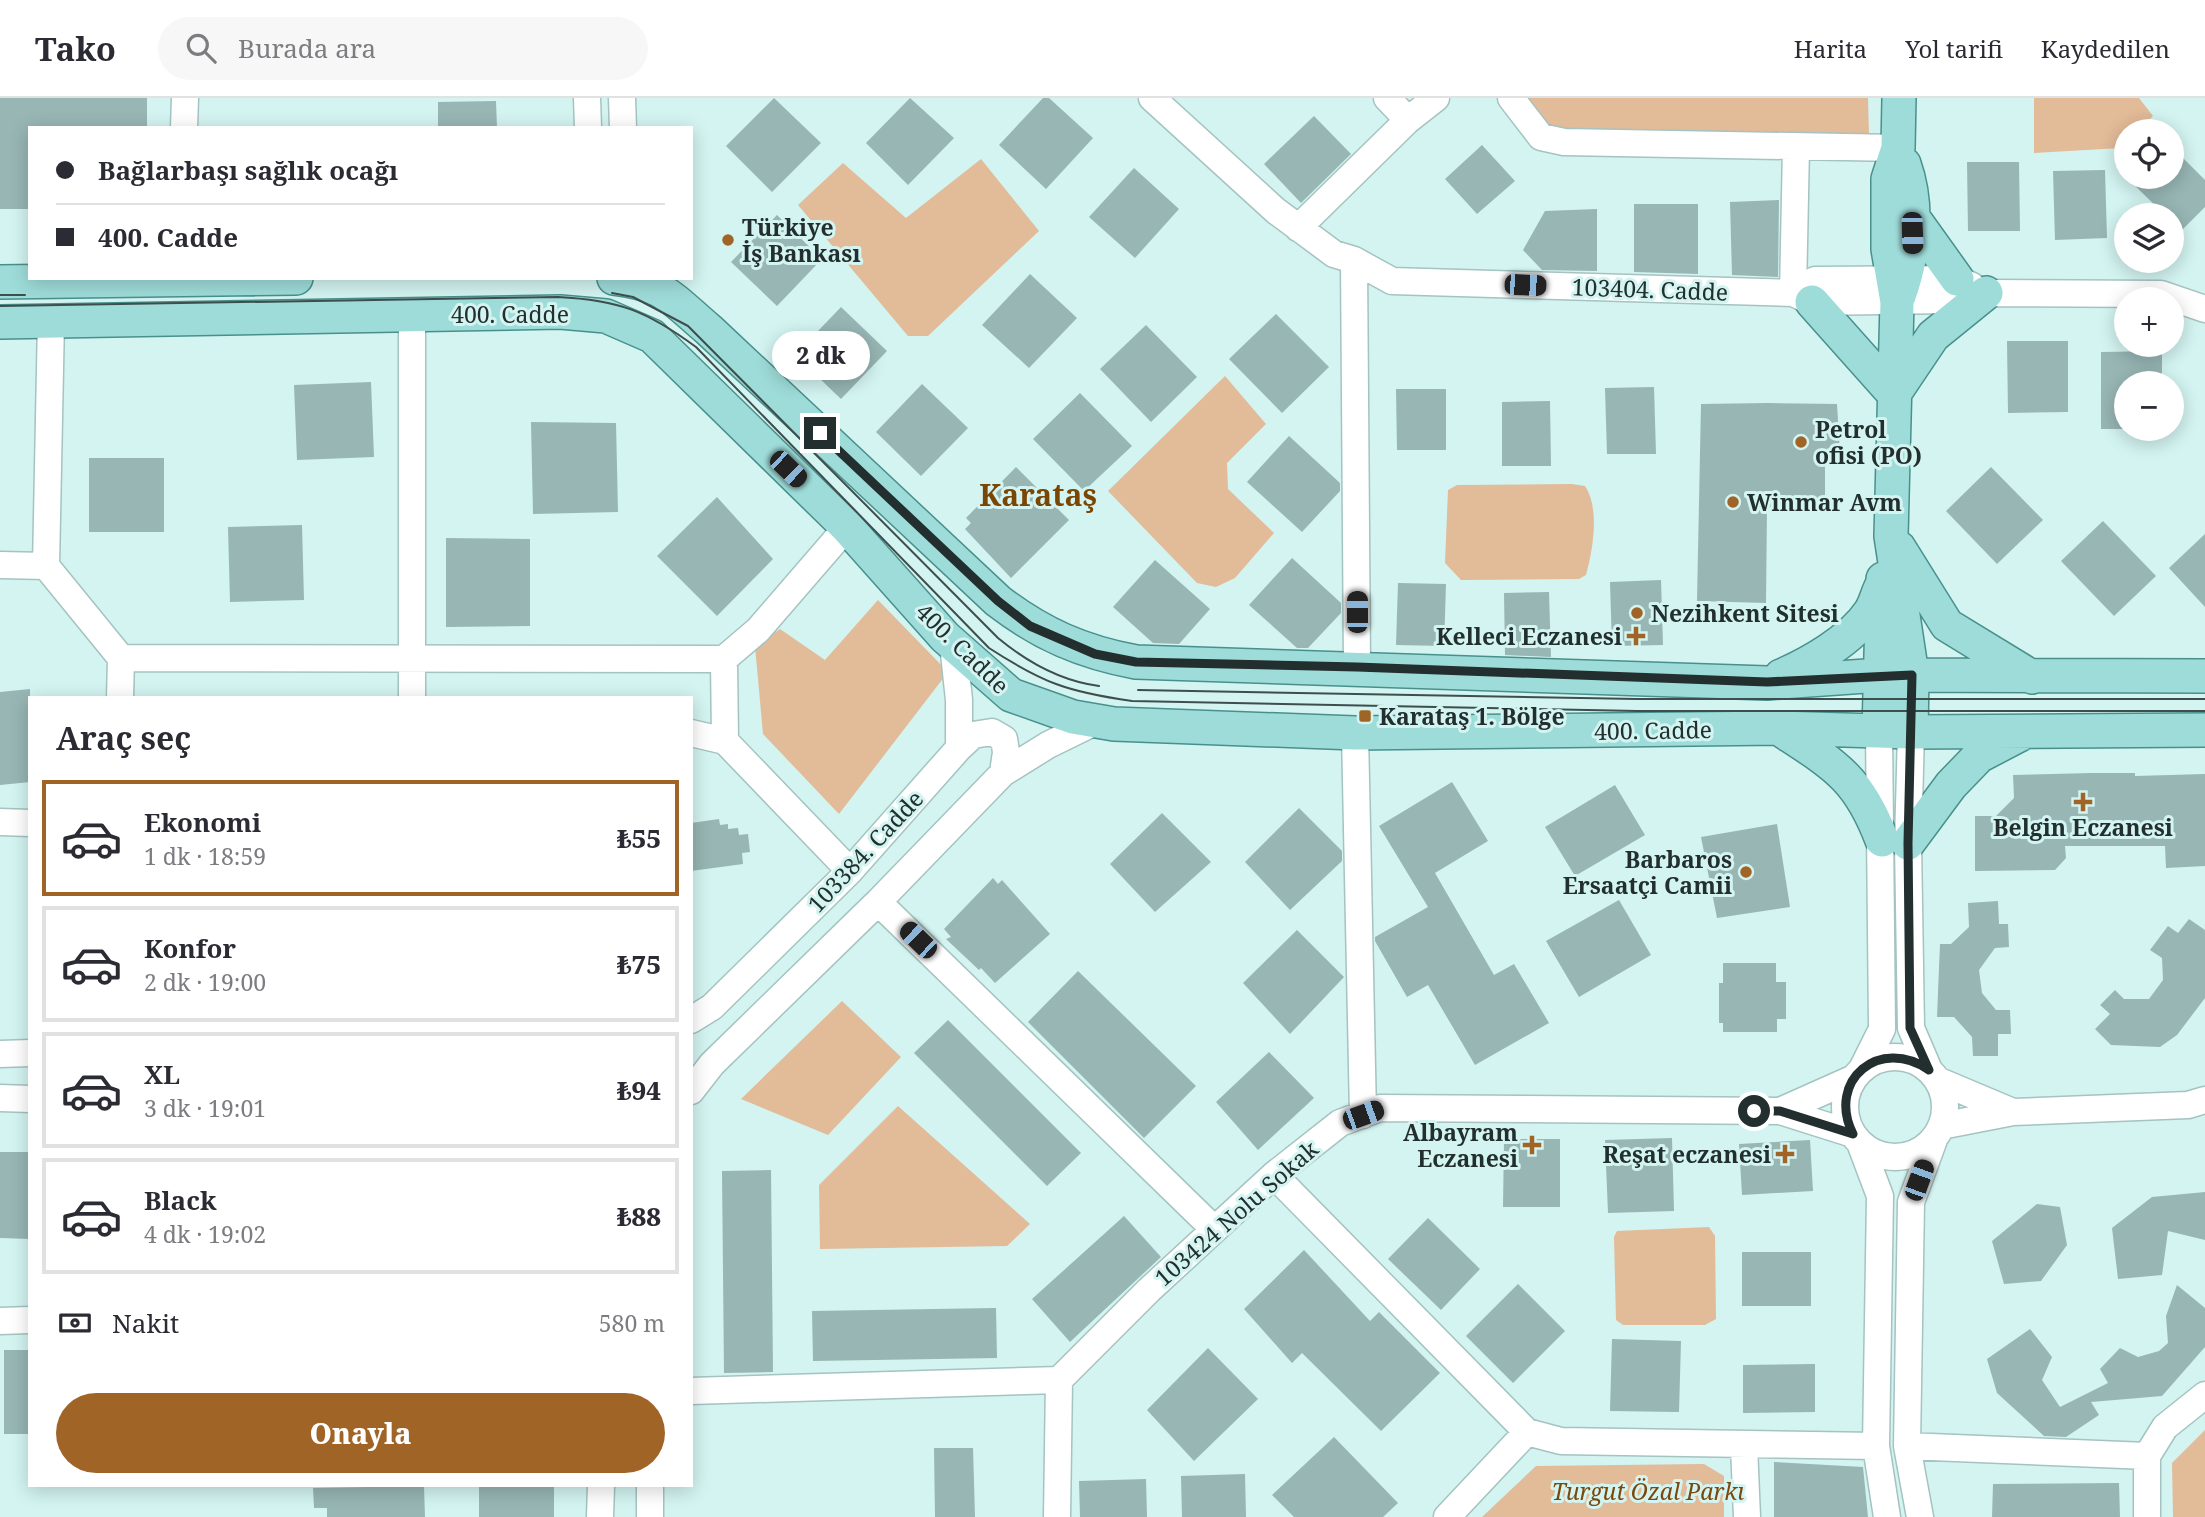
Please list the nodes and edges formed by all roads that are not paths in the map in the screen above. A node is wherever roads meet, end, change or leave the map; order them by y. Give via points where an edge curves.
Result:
1 (185, 98) edge
2 (587, 98) edge
3 (622, 98) edge
4 (1152, 98) edge
5 (1387, 98) edge
6 (1436, 98) edge
7 (1511, 98) edge
8 (1899, 98) edge
9 (1408, 120) junction
10 (184, 126) edge
11 (588, 126) edge
12 (623, 126) edge
13 (1796, 147) junction
14 (1898, 148) junction
15 (1912, 216) junction
16 (1298, 228) junction
17 (1354, 260) junction
18 (120, 280) edge
19 (638, 280) edge
20 (0, 282) edge
21 (1972, 286) junction
22 (1898, 287) junction
23 (1803, 298) junction
24 (2205, 309) edge
25 (411, 314) junction
26 (51, 320) junction
27 (0, 322) edge
28 (1894, 394) junction
29 (847, 527) junction
30 (1891, 537) junction
31 (0, 565) edge
32 (46, 566) junction
33 (1882, 584) junction
34 (953, 644) junction
35 (121, 658) junction
36 (724, 659) junction
37 (411, 661) junction
38 (1357, 667) junction
39 (1896, 675) junction
40 (2205, 676) edge
41 (2032, 677) junction
42 (1767, 682) junction
43 (120, 696) edge
44 (412, 696) edge
45 (1097, 721) junction
46 (1778, 728) junction
47 (2029, 729) junction
48 (2205, 730) edge
49 (1895, 732) junction
50 (693, 733) edge
51 (1354, 733) junction
52 (725, 741) junction
53 (959, 748) junction
54 (1003, 773) junction
55 (0, 822) edge
56 (28, 823) edge
57 (1895, 841) junction
58 (849, 870) junction
59 (878, 902) junction
60 (693, 1019) edge
61 (28, 1053) edge
62 (0, 1054) edge
63 (1858, 1073) junction
64 (1933, 1075) junction
65 (693, 1088) edge
66 (0, 1098) edge
67 (28, 1099) edge
68 (2205, 1100) edge
69 (1780, 1111) junction
70 (2013, 1112) junction
71 (1363, 1115) junction
72 (1938, 1131) junction
73 (1856, 1139) junction
74 (1274, 1175) junction
75 (1214, 1229) junction
76 (28, 1320) edge
77 (0, 1321) edge
78 (1059, 1380) junction
79 (693, 1391) edge
80 (2205, 1395) edge
81 (1527, 1432) junction
82 (1744, 1446) junction
83 (1876, 1446) junction
84 (1907, 1446) junction
85 (2147, 1456) junction
86 (601, 1487) edge
87 (650, 1487) edge
88 (600, 1517) edge
89 (650, 1517) edge
90 (1057, 1517) edge
91 (1447, 1517) edge
92 (1747, 1517) edge
93 (1887, 1517) edge
94 (1920, 1517) edge
95 (2147, 1517) edge

1 - 10 street
2 - 11 street
3 - 12 street
4 - 16 street, 103404. Cadde
5 - 9 street
6 - 9 street
7 - 13 street via 1541,137 1564,142
8 - 14 main road
9 - 16 street
13 - 14 street
13 - 23 street
14 - 15 main road via 1908,177
14 - 22 main road via 1888,179 1888,249
15 - 21 main road
15 - 22 main road via 1913,251
16 - 17 street, 103404. Cadde via 1334,254
17 - 23 street, 103404. Cadde via 1391,281
17 - 38 street
18 - 20 main road
19 - 38 main road via 659,288 709,330 1030,626 1095,654 1136,662
21 - 22 street, 103404. Cadde via 1952,300
21 - 24 street, 103404. Cadde via 2161,294
21 - 28 main road
22 - 23 street, 103404. Cadde
22 - 28 main road
23 - 28 main road
25 - 26 main road, 400. Cadde
25 - 29 main road, 400. Cadde via 560,312 606,316 652,335
25 - 37 street
26 - 27 main road, 400. Cadde
26 - 32 street
28 - 30 main road
29 - 34 main road, 400. Cadde
29 - 36 street via 758,630
30 - 33 main road
30 - 39 main road
30 - 41 main road via 1947,625
31 - 32 street
32 - 35 street
33 - 39 main road
33 - 42 main road via 1870,612 1840,640
34 - 45 main road, 400. Cadde via 1011,695
34 - 53 street
35 - 37 street
35 - 43 street
36 - 37 street
36 - 52 street
37 - 44 street
38 - 42 main road
39 - 41 main road
39 - 42 main road
39 - 49 main road
40 - 41 main road
45 - 51 main road, 400. Cadde
45 - 54 street
46 - 49 main road, 400. Cadde
46 - 51 main road, 400. Cadde
46 - 57 main road via 1847,777
47 - 48 main road, 400. Cadde
47 - 49 main road, 400. Cadde
47 - 57 main road via 1979,756
49 - 57 street
50 - 52 street
51 - 71 street
52 - 58 street
53 - 54 street via 973,735 992,732 1004,740
53 - 58 street, 103384. Cadde
54 - 59 street
55 - 56 street
57 - 63 street via 1882,1029
57 - 64 street via 1910,1028
58 - 60 street, 103384. Cadde via 712,1007
59 - 65 street via 712,1064
59 - 75 street
61 - 62 street
63 - 64 street via 1884,1058 1896,1057
63 - 69 street, 103424 Nolu Sokak
63 - 73 street via 1848,1088 1844,1112
64 - 70 street
64 - 72 street via 1945,1102
66 - 67 street
68 - 70 street via 2188,1105
69 - 71 street, 103424 Nolu Sokak via 1380,1108
69 - 73 street, 103424 Nolu Sokak
70 - 72 street
71 - 74 street, 103424 Nolu Sokak via 1340,1123
72 - 73 street via 1927,1146 1905,1156 1881,1155
72 - 84 street via 1911,1202
73 - 83 street via 1880,1196
74 - 75 street, 103424 Nolu Sokak
74 - 81 street
75 - 78 street, 103424 Nolu Sokak
76 - 77 street
78 - 79 street
78 - 90 street
80 - 85 street via 2165,1427
81 - 82 street via 1561,1441
81 - 91 street
82 - 83 street
82 - 92 street
83 - 93 street
84 - 85 street
84 - 94 street
85 - 95 street
86 - 88 street
87 - 89 street

